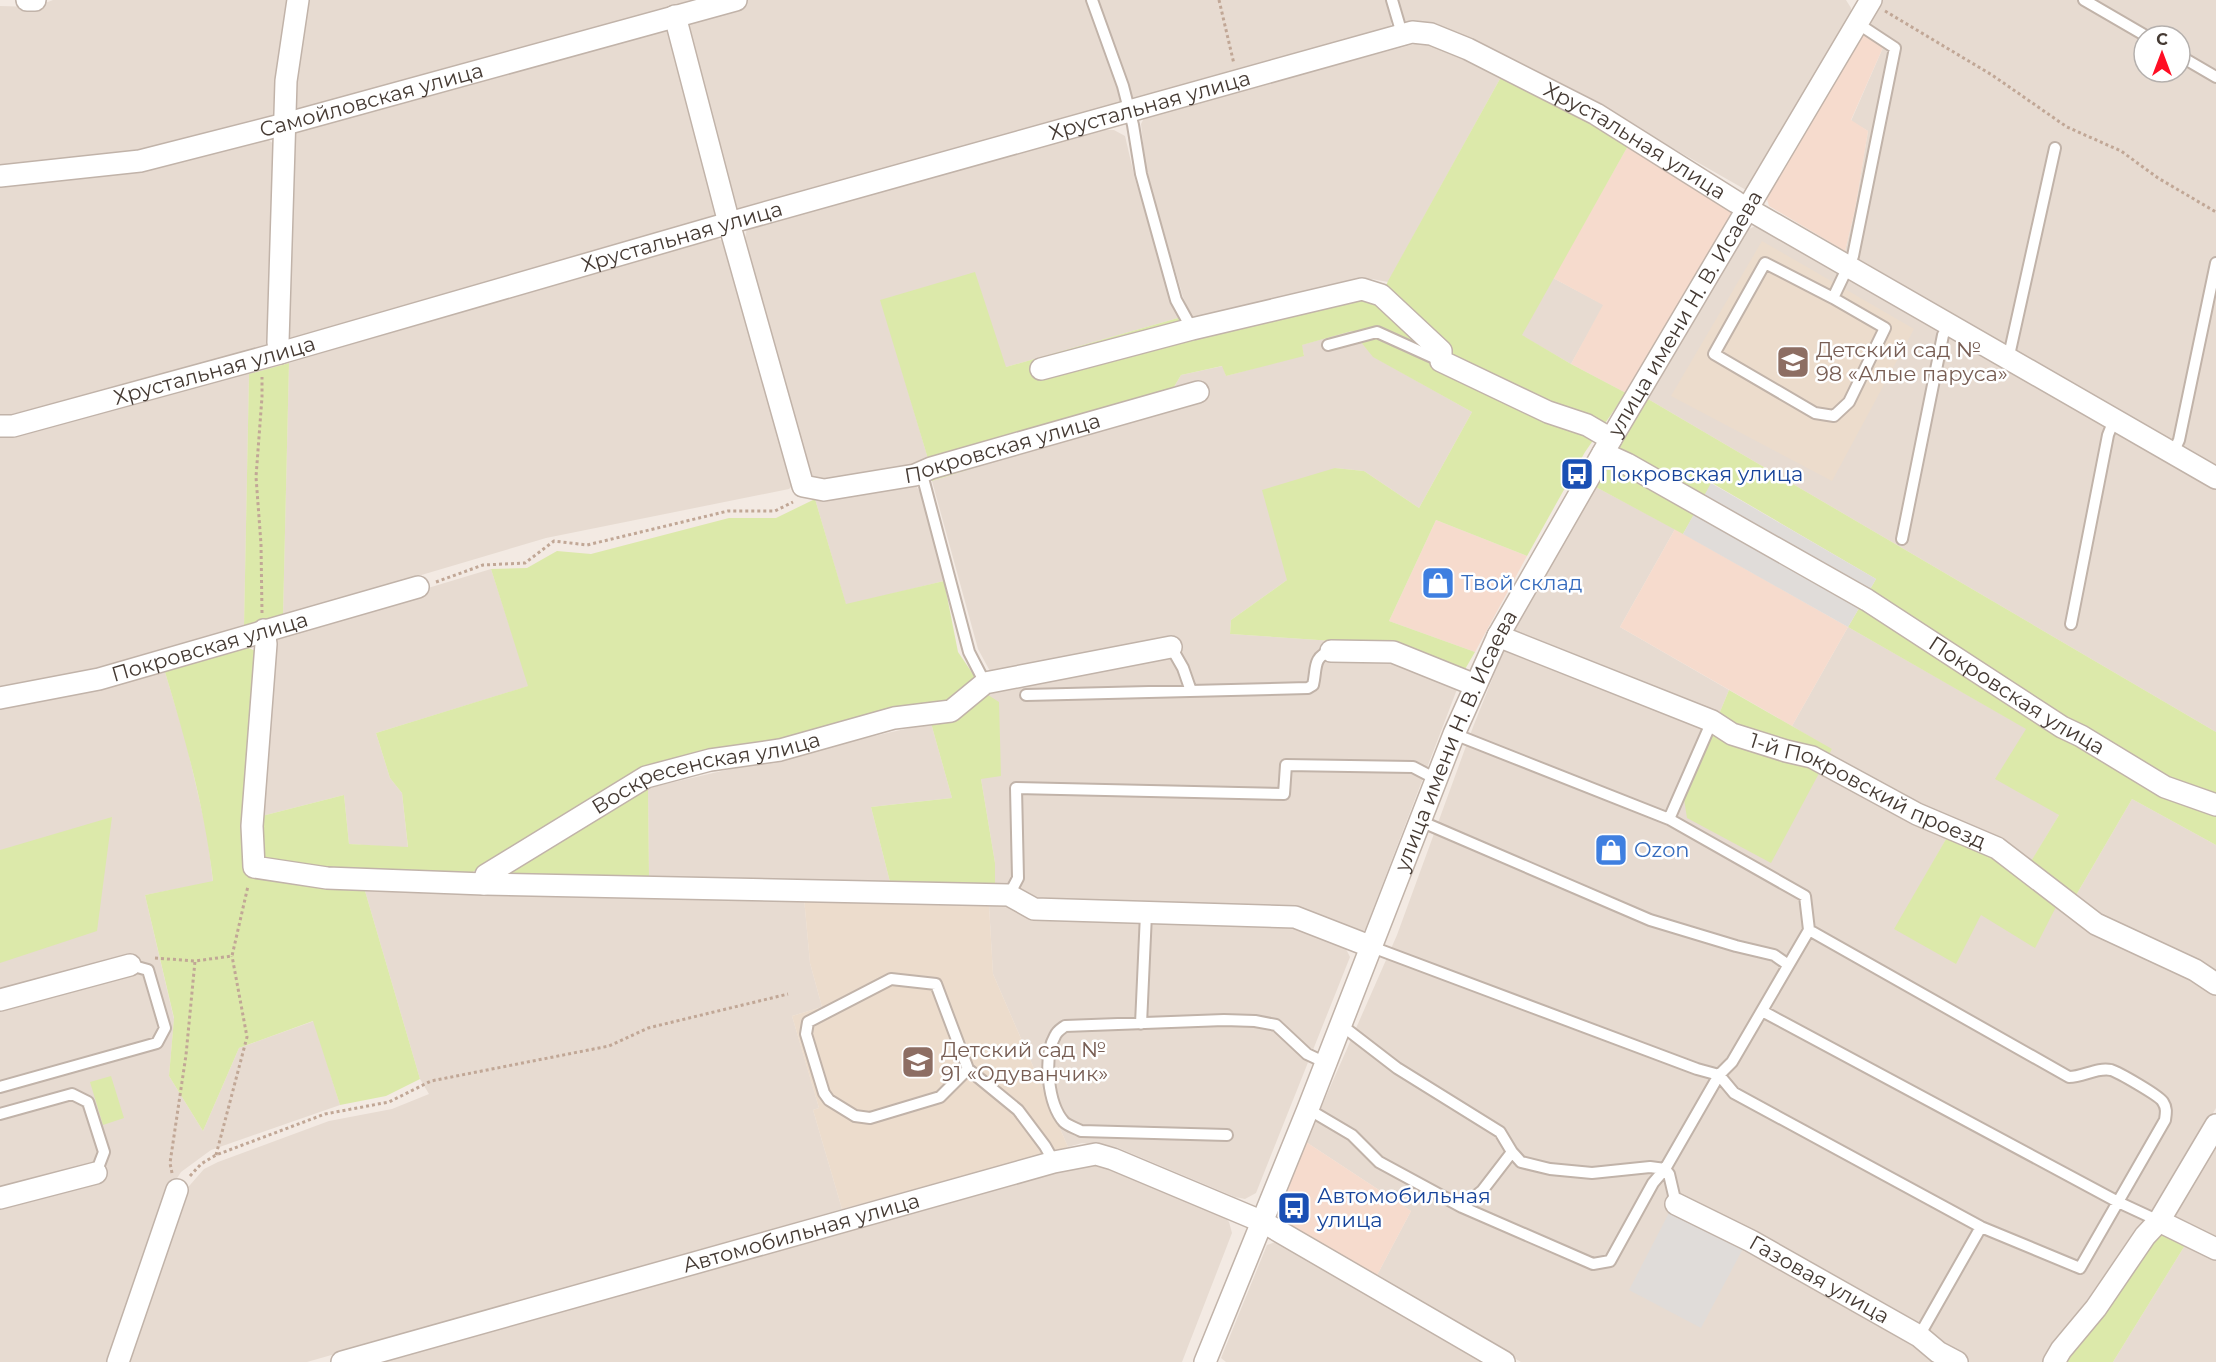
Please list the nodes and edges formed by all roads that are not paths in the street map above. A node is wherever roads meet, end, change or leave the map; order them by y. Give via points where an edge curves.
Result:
1 (27, 0) edge
2 (35, 0) edge
3 (298, 0) edge
4 (736, 0) edge
5 (1092, 0) edge
6 (1392, 0) edge
7 (2084, 0) edge
8 (1862, 8) edge
9 (675, 16) junction
10 (2132, 28) edge
11 (1402, 34) junction
12 (2192, 63) edge
13 (2216, 77) edge
14 (1130, 112) junction
15 (285, 124) junction
16 (2055, 148) dead end
17 (0, 176) edge
18 (1749, 208) junction
19 (729, 223) junction
20 (2216, 263) edge
21 (1849, 265) junction
22 (1833, 298) junction
23 (1950, 324) junction
24 (1192, 329) junction
25 (1328, 345) dead end
26 (271, 355) junction
27 (2008, 360) junction
28 (1441, 361) junction
29 (1041, 369) dead end
30 (1198, 392) dead end
31 (2114, 420) junction
32 (0, 426) edge
33 (1607, 446) junction
34 (2173, 453) junction
35 (915, 475) junction
36 (2216, 478) edge
37 (1902, 539) dead end
38 (418, 587) road end
39 (2071, 624) dead end
40 (264, 630) junction
41 (1498, 636) junction
42 (1172, 647) joint
43 (1332, 651) joint
44 (985, 683) junction
45 (1475, 685) junction
46 (1191, 691) junction
47 (1026, 695) dead end
48 (0, 698) edge
49 (1712, 721) junction
50 (1454, 734) junction
51 (1436, 778) junction
52 (2216, 804) edge
53 (1669, 819) junction
54 (1420, 821) junction
55 (484, 884) junction
56 (1009, 895) junction
57 (1146, 914) junction
58 (1809, 930) junction
59 (1372, 947) junction
60 (1787, 964) junction
61 (130, 965) joint
62 (2216, 984) edge
63 (0, 1000) edge
64 (1762, 1011) junction
65 (1141, 1024) junction
66 (1340, 1027) junction
67 (1326, 1063) junction
68 (968, 1069) junction
69 (1719, 1074) junction
70 (0, 1087) edge
71 (1308, 1109) junction
72 (0, 1114) edge
73 (2216, 1125) edge
74 (1227, 1135) dead end
75 (1512, 1152) junction
76 (1054, 1162) junction
77 (1665, 1169) junction
78 (96, 1173) joint
79 (177, 1190) road end
80 (0, 1198) edge
81 (2118, 1202) junction
82 (1676, 1204) joint
83 (1462, 1207) junction
84 (2159, 1221) junction
85 (1263, 1222) junction
86 (1981, 1227) junction
87 (2216, 1249) edge
88 (1919, 1336) junction
89 (118, 1362) edge
90 (342, 1362) edge
91 (1205, 1362) edge
92 (1504, 1362) edge
93 (1957, 1362) edge
94 (2054, 1362) edge

1 - 2 street
3 - 15 street via 286,81
4 - 9 street, Самойловская улица
5 - 14 lane
6 - 11 lane
7 - 10 lane
8 - 18 street, улица имени Н. В. Исаева
8 - 21 lane via 1895,48
9 - 15 street, Самойловская улица
9 - 19 street
11 - 14 street, Хрустальная улица
11 - 18 street, Хрустальная улица via 1431,34 1468,49 1596,114
12 - 13 lane
14 - 19 street, Хрустальная улица
14 - 24 lane via 1141,174 1176,300
15 - 17 street, Самойловская улица via 140,161
15 - 26 street via 278,342
16 - 27 lane
18 - 21 street, Хрустальная улица
18 - 33 street, улица имени Н. В. Исаева
19 - 26 street, Хрустальная улица
19 - 35 street, Покровская улица via 803,486 824,490
20 - 34 lane
21 - 22 lane
21 - 23 street, Хрустальная улица
22 - 22 lane via 1885,328 1849,402 1834,416 1815,413 1714,354 1765,263
23 - 27 street, Хрустальная улица
23 - 37 lane via 1943,335
24 - 28 street via 1362,289 1381,295 1441,351
24 - 29 street
25 - 28 lane via 1377,332
26 - 32 street, Хрустальная улица via 13,426
27 - 31 street, Хрустальная улица
28 - 33 street, Покровская улица via 1548,412 1587,425
30 - 35 street, Покровская улица
31 - 34 street, Хрустальная улица
31 - 39 lane
33 - 41 street, улица имени Н. В. Исаева
33 - 52 street, Покровская улица via 1627,464 1867,600 2062,727 2165,787
34 - 36 street, Хрустальная улица
35 - 44 lane via 924,482 969,652
38 - 40 street, Покровская улица
40 - 48 street, Покровская улица via 99,679
40 - 55 street via 252,826 254,867 327,878
41 - 45 street, улица имени Н. В. Исаева
41 - 49 street, 1-й Покровский проезд
42 - 44 street, Воскресенская улица
42 - 46 lane
43 - 45 street via 1393,652
43 - 46 lane via 1324,653 1314,665 1313,685 1308,688
44 - 55 street, Воскресенская улица via 951,711 894,718 780,750 710,760 646,777 486,875
45 - 50 street, улица имени Н. В. Исаева
46 - 47 lane
49 - 53 lane
49 - 62 street, 1-й Покровский проезд via 1732,734 1812,757 1917,814 1997,848 2096,924 2195,970
50 - 51 street, улица имени Н. В. Исаева
50 - 53 lane
51 - 54 street, улица имени Н. В. Исаева
51 - 56 lane via 1413,766 1286,765 1284,794 1016,788 1018,878
53 - 58 lane via 1805,896
54 - 59 street, улица имени Н. В. Исаева
54 - 60 lane via 1650,920 1774,955
55 - 56 street
56 - 57 street via 1034,909
57 - 59 street via 1294,917
57 - 65 lane
58 - 60 lane
58 - 81 lane via 2069,1077 2111,1070 2163,1100 2165,1120
59 - 66 street, улица имени Н. В. Исаева
59 - 69 lane
60 - 64 lane
61 - 63 street
61 - 70 lane via 148,970 165,1028 157,1044
64 - 69 lane via 1732,1062
64 - 81 lane
65 - 67 lane via 1224,1020 1276,1025 1307,1054
65 - 74 lane via 1065,1026 1056,1033 1051,1045 1049,1086 1053,1105 1066,1124 1081,1131
66 - 67 street, улица имени Н. В. Исаева
66 - 75 lane via 1500,1132
67 - 71 street, улица имени Н. В. Исаева
68 - 68 lane via 940,1097 870,1118 855,1116 824,1093 806,1034 808,1022 891,979 936,984
68 - 76 lane via 1018,1110
69 - 77 lane
69 - 86 lane via 1734,1093
71 - 83 lane via 1352,1135 1379,1162
71 - 85 street, улица имени Н. В. Исаева
72 - 78 lane via 72,1094 88,1102 104,1152
73 - 84 street
75 - 77 lane via 1521,1161 1550,1169 1592,1173
75 - 83 lane via 1482,1191
76 - 85 street, Автомобильная улица via 1096,1154 1113,1158
76 - 90 street, Автомобильная улица
77 - 82 lane via 1670,1174
77 - 83 lane via 1610,1261 1593,1264
78 - 80 street
79 - 89 street
81 - 84 lane
81 - 86 lane via 2080,1268
82 - 88 street, Газовая улица via 1751,1241
84 - 87 street
84 - 94 street
85 - 91 street, улица имени Н. В. Исаева
85 - 92 street, Автомобильная улица
86 - 88 lane
88 - 93 street, Газовая улица

